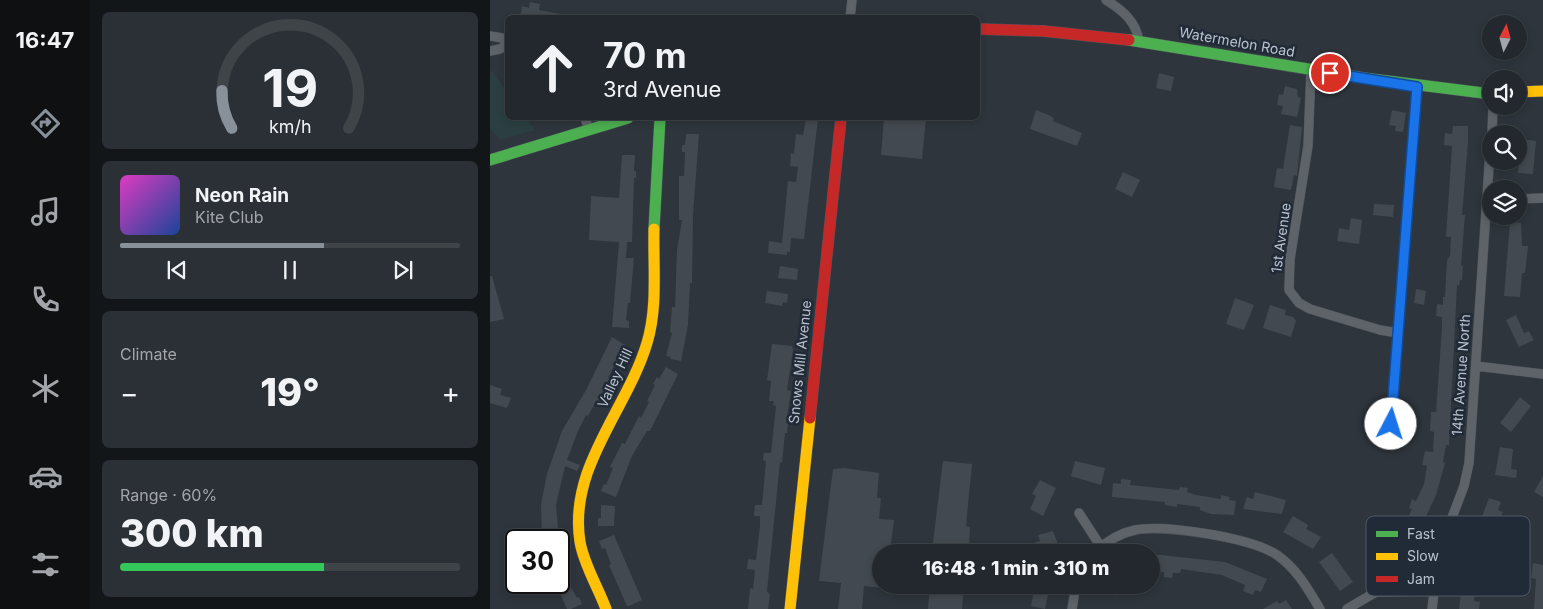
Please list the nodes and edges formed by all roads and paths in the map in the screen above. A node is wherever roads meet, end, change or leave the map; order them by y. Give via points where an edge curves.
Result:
1 (852, 0) edge
2 (1106, 0) edge
3 (850, 15) edge
4 (980, 29) edge
5 (490, 36) edge
6 (505, 41) edge
7 (1139, 41) junction
8 (505, 46) edge
9 (490, 51) edge
10 (1311, 70) junction
11 (1417, 87) junction
12 (1543, 91) edge
13 (1527, 92) edge
14 (1482, 93) edge
15 (585, 120) edge
16 (622, 120) edge
17 (660, 120) edge
18 (841, 120) edge
19 (589, 130) junction
20 (490, 160) edge
21 (1543, 198) edge
22 (1527, 199) edge
23 (1487, 225) edge
24 (1398, 333) junction
25 (1476, 366) junction
26 (1543, 374) edge
27 (1391, 424) dead end
28 (1079, 513) dead end
29 (1453, 516) edge
30 (1095, 544) edge
31 (1107, 544) edge
32 (1074, 594) edge
33 (1369, 596) edge
34 (1433, 596) edge
35 (606, 609) edge
36 (790, 609) edge
37 (1072, 609) edge
38 (1320, 609) edge
39 (1347, 609) edge
40 (1432, 609) edge

1 - 3 street
2 - 7 street via 1130,19 1137,29
4 - 7 main road, Watermelon Road via 1018,28
5 - 6 street
7 - 10 main road, Watermelon Road
8 - 9 street
10 - 11 main road, Watermelon Road
10 - 24 street, 1st Avenue via 1308,146 1290,259 1289,290 1310,309
11 - 14 main road, Watermelon Road
11 - 24 street
12 - 13 main road
15 - 19 street
16 - 19 main road
17 - 35 main road, Valley Hill via 648,341 627,391 585,473 579,495 580,541
18 - 36 main road, Snows Mill Avenue
19 - 20 main road
21 - 22 street
23 - 25 street, 14th Avenue North
24 - 27 street
25 - 26 street
25 - 29 street, 14th Avenue North via 1469,463
28 - 30 street
31 - 38 street via 1121,534 1148,528 1243,541 1276,554 1288,564
32 - 37 street
33 - 39 street
34 - 40 street, 14th Avenue North

